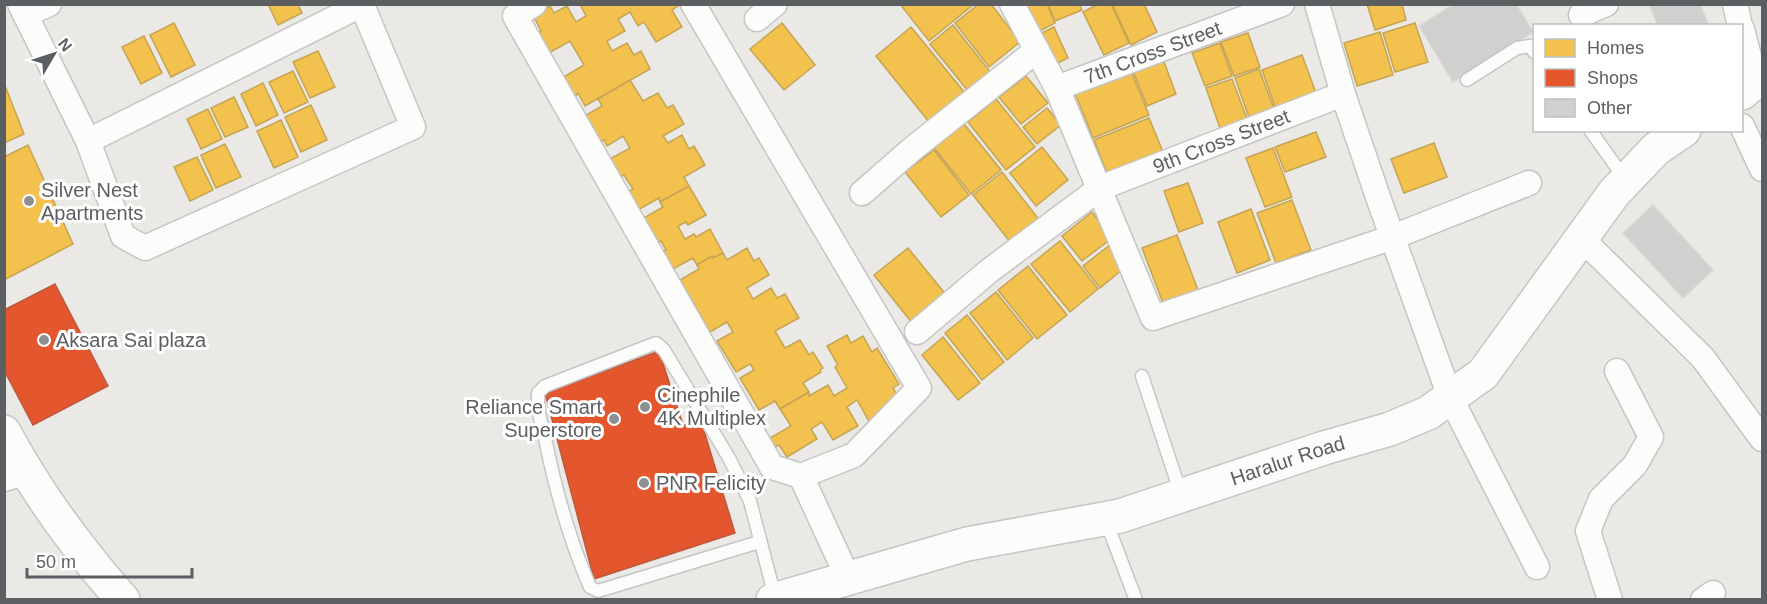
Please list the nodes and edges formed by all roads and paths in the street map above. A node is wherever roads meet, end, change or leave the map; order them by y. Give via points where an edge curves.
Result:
1 (49, 4) edge
2 (534, 4) edge
3 (693, 4) edge
4 (1012, 4) edge
5 (1282, 4) edge
6 (1317, 4) edge
7 (1606, 4) edge
8 (1735, 4) edge
9 (363, 5) edge
10 (23, 10) edge
11 (1581, 15) dead end
12 (1740, 24) edge
13 (1743, 34) edge
14 (1533, 50) edge
15 (1037, 51) junction
16 (1467, 80) dead end
17 (1752, 87) edge
18 (1057, 88) junction
19 (1343, 94) junction
20 (1743, 128) edge
21 (1591, 132) edge
22 (1681, 132) edge
23 (88, 141) junction
24 (1762, 169) edge
25 (1626, 180) junction
26 (1528, 183) dead end
27 (1100, 188) junction
28 (862, 193) dead end
29 (1393, 237) junction
30 (1581, 238) junction
31 (917, 332) dead end
32 (1617, 371) dead end
33 (1142, 376) dead end
34 (1450, 397) junction
35 (5, 436) edge
36 (1762, 439) edge
37 (16, 476) edge
38 (801, 476) junction
39 (1182, 495) junction
40 (1105, 520) junction
41 (759, 542) junction
42 (1537, 567) dead end
43 (848, 578) junction
44 (117, 597) edge
45 (774, 599) edge
46 (1136, 600) edge
47 (1610, 600) edge

1 - 10 street
2 - 38 street via 515,16 772,467
3 - 38 street via 919,388 854,455
4 - 15 street
5 - 18 street, 7th Cross Street
6 - 19 street
7 - 11 street
8 - 12 street
9 - 23 street
9 - 23 street via 413,126 146,249 123,236
10 - 23 street
13 - 17 street via 1755,83
14 - 16 lane via 1530,46 1517,48
15 - 18 street
15 - 28 street
18 - 27 street
19 - 27 street, 9th Cross Street
19 - 29 street
20 - 24 street
21 - 25 lane
22 - 25 street, Haralur Road via 1656,149
25 - 30 street, Haralur Road
26 - 29 street
27 - 29 street via 1153,318
27 - 31 street, 9th Cross Street
29 - 34 street
30 - 34 street, Haralur Road via 1483,374
30 - 36 street via 1703,358
32 - 47 street via 1651,437 1635,465 1601,499 1588,531
33 - 39 lane
34 - 39 street, Haralur Road via 1428,413 1390,429
34 - 42 street
35 - 37 street
37 - 44 street via 72,537
38 - 43 street
39 - 40 street, Haralur Road
40 - 43 street, Haralur Road via 967,544
40 - 46 lane
41 - 41 lane via 750,501 729,458 664,350 656,343 545,386 538,393 552,471 590,587 598,591
41 - 45 lane
43 - 45 street, Haralur Road

